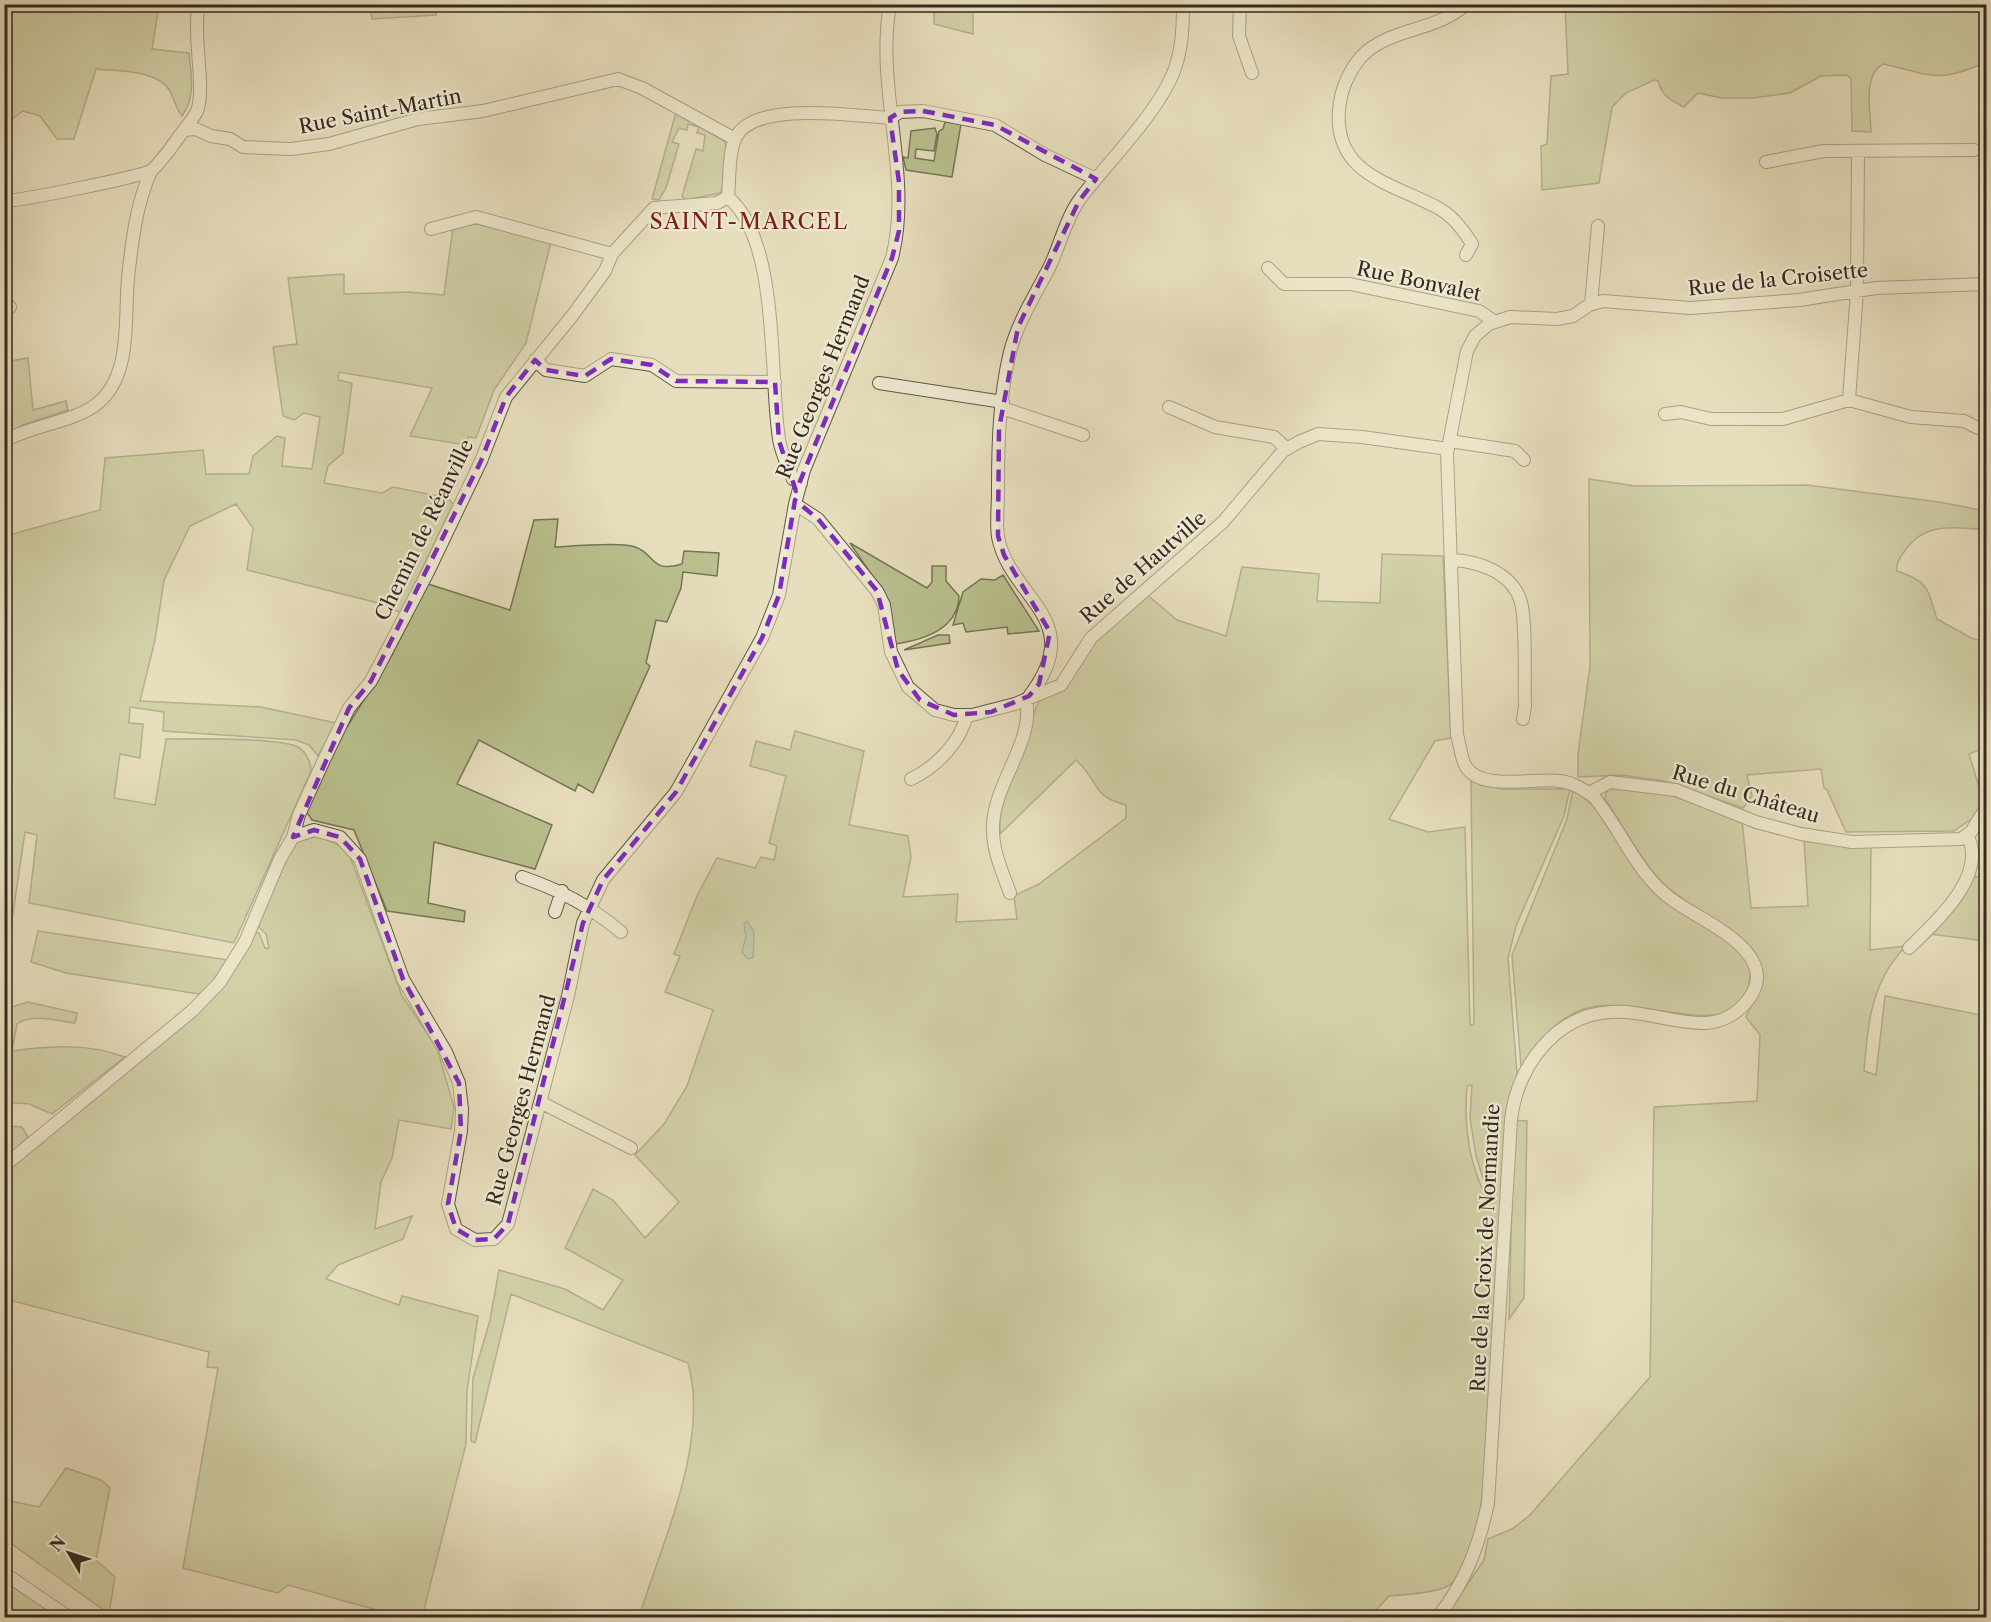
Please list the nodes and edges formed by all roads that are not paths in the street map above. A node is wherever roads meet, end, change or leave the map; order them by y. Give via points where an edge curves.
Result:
1 (199, 4) edge
2 (890, 4) edge
3 (1183, 4) edge
4 (1240, 4) edge
5 (1466, 4) edge
6 (1252, 73) dead end
7 (200, 97) junction
8 (890, 118) junction
9 (184, 130) junction
10 (211, 136) junction
11 (735, 140) junction
12 (1974, 150) dead end
13 (1858, 151) junction
14 (1766, 162) dead end
15 (151, 171) junction
16 (1096, 179) junction
17 (728, 196) junction
18 (4, 201) edge
19 (1598, 226) dead end
20 (431, 228) dead end
21 (612, 254) junction
22 (1466, 255) dead end
23 (1268, 268) dead end
24 (1986, 284) edge
25 (1857, 291) junction
26 (1591, 304) junction
27 (1495, 322) junction
28 (535, 360) junction
29 (775, 382) junction
30 (879, 383) dead end
31 (1849, 400) junction
32 (1002, 405) junction
33 (1169, 407) dead end
34 (1665, 414) dead end
35 (1978, 428) dead end
36 (1083, 435) dead end
37 (4, 441) edge
38 (1449, 445) junction
39 (1287, 448) junction
40 (1524, 460) dead end
41 (801, 483) junction
42 (795, 504) junction
43 (1452, 560) junction
44 (1028, 698) junction
45 (967, 715) junction
46 (1522, 719) dead end
47 (911, 779) dead end
48 (1589, 794) junction
49 (1986, 808) edge
50 (1966, 835) junction
51 (293, 837) junction
52 (522, 877) dead end
53 (562, 891) junction
54 (1010, 893) dead end
55 (590, 907) junction
56 (555, 912) dead end
57 (621, 932) dead end
58 (1909, 948) dead end
59 (540, 1102) junction
60 (631, 1148) dead end
61 (4, 1166) edge
62 (4, 1573) edge
63 (70, 1617) edge
64 (1437, 1617) edge

1 - 7 street via 196,48
2 - 8 street, Rue Georges Hermand via 886,35
3 - 16 street via 1183,33 1172,76
4 - 6 street via 1239,36
5 - 22 street via 1448,18 1378,44 1362,57 1340,98 1338,124 1355,162 1373,178 1440,208 1465,232 1472,244
7 - 9 street via 197,112
7 - 10 street via 205,130
8 - 11 street via 801,113 772,116 752,121
8 - 16 street via 900,112 923,111 995,125
8 - 41 street, Rue Georges Hermand via 899,182 899,231 892,258
9 - 10 street, Rue Saint-Martin via 196,129
9 - 15 street
10 - 11 street, Rue Saint-Martin via 230,139 243,147 291,149 328,144 418,119 483,111 618,79 642,88
11 - 17 street
12 - 13 street
13 - 14 street via 1824,151
13 - 25 street
15 - 18 street via 21,201
15 - 37 street via 141,194 134,228 124,345 113,383 93,407 24,430
16 - 32 street via 1079,201 1018,327
17 - 21 street, Chemin de Réanville via 717,203 654,208
17 - 29 street via 752,228 771,311
19 - 26 street
20 - 21 street via 476,217
21 - 28 street, Chemin de Réanville via 605,271 579,307
23 - 27 street, Rue Bonvalet via 1284,285 1350,284 1479,311
24 - 25 street, Rue de la Croisette
25 - 26 street, Rue de la Croisette via 1690,309
25 - 31 street
26 - 27 street, Rue de la Croisette via 1573,316 1557,319 1510,317
27 - 38 street via 1476,336 1467,351
28 - 29 street via 546,370 585,376 611,359 652,365 676,381
28 - 51 street, Chemin de Réanville via 506,397 429,572 371,681 350,708 299,815
29 - 41 street via 780,441 793,479
30 - 32 street
31 - 34 street via 1783,419 1711,419 1680,412
31 - 35 street via 1911,417 1964,421
32 - 36 street
32 - 44 street via 998,536 1004,555 1046,619 1050,632 1048,657 1039,684
33 - 39 street via 1215,427 1274,437
38 - 39 street, Rue de Hautville via 1318,434
38 - 40 street, Rue de Hautville via 1515,451
38 - 43 street, Rue de la Croix de Normandie
39 - 44 street, Rue de Hautville via 1223,522 1091,638 1061,685
41 - 42 street, Rue Georges Hermand
42 - 45 street, Rue de Hautville via 818,519 877,591 884,605 891,652 908,687 935,710
42 - 55 street, Rue Georges Hermand via 779,595 762,638 676,792 603,880
43 - 46 street via 1469,561 1498,573 1512,585 1521,601 1525,706
43 - 48 street, Rue de la Croix de Normandie via 1457,735 1465,765 1479,777 1496,782 1559,781 1579,786
44 - 45 street, Rue de Hautville via 991,712
44 - 54 street via 1025,731 1003,782 993,825 995,849
45 - 47 street via 955,744 924,773
48 - 50 street, Rue du Château via 1610,782 1676,790 1756,822 1852,842 1917,842 1961,839
48 - 64 street, Rue de la Croix de Normandie via 1604,809 1662,894 1736,939 1752,958 1756,976 1751,996 1740,1010 1706,1023 1610,1012 1578,1020 1546,1043 1521,1077 1511,1120 1488,1503 1475,1554
49 - 50 street
50 - 58 street via 1972,845 1970,874 1946,912
51 - 59 street, Rue Georges Hermand via 314,830 340,837 360,859 403,979 446,1052 459,1083 461,1131 448,1204 456,1229 475,1240 494,1239 508,1224
51 - 61 street via 245,942 220,982 192,1011
52 - 53 street
53 - 55 street
53 - 56 street
55 - 57 street
55 - 59 street, Rue Georges Hermand
59 - 60 street
62 - 63 street

